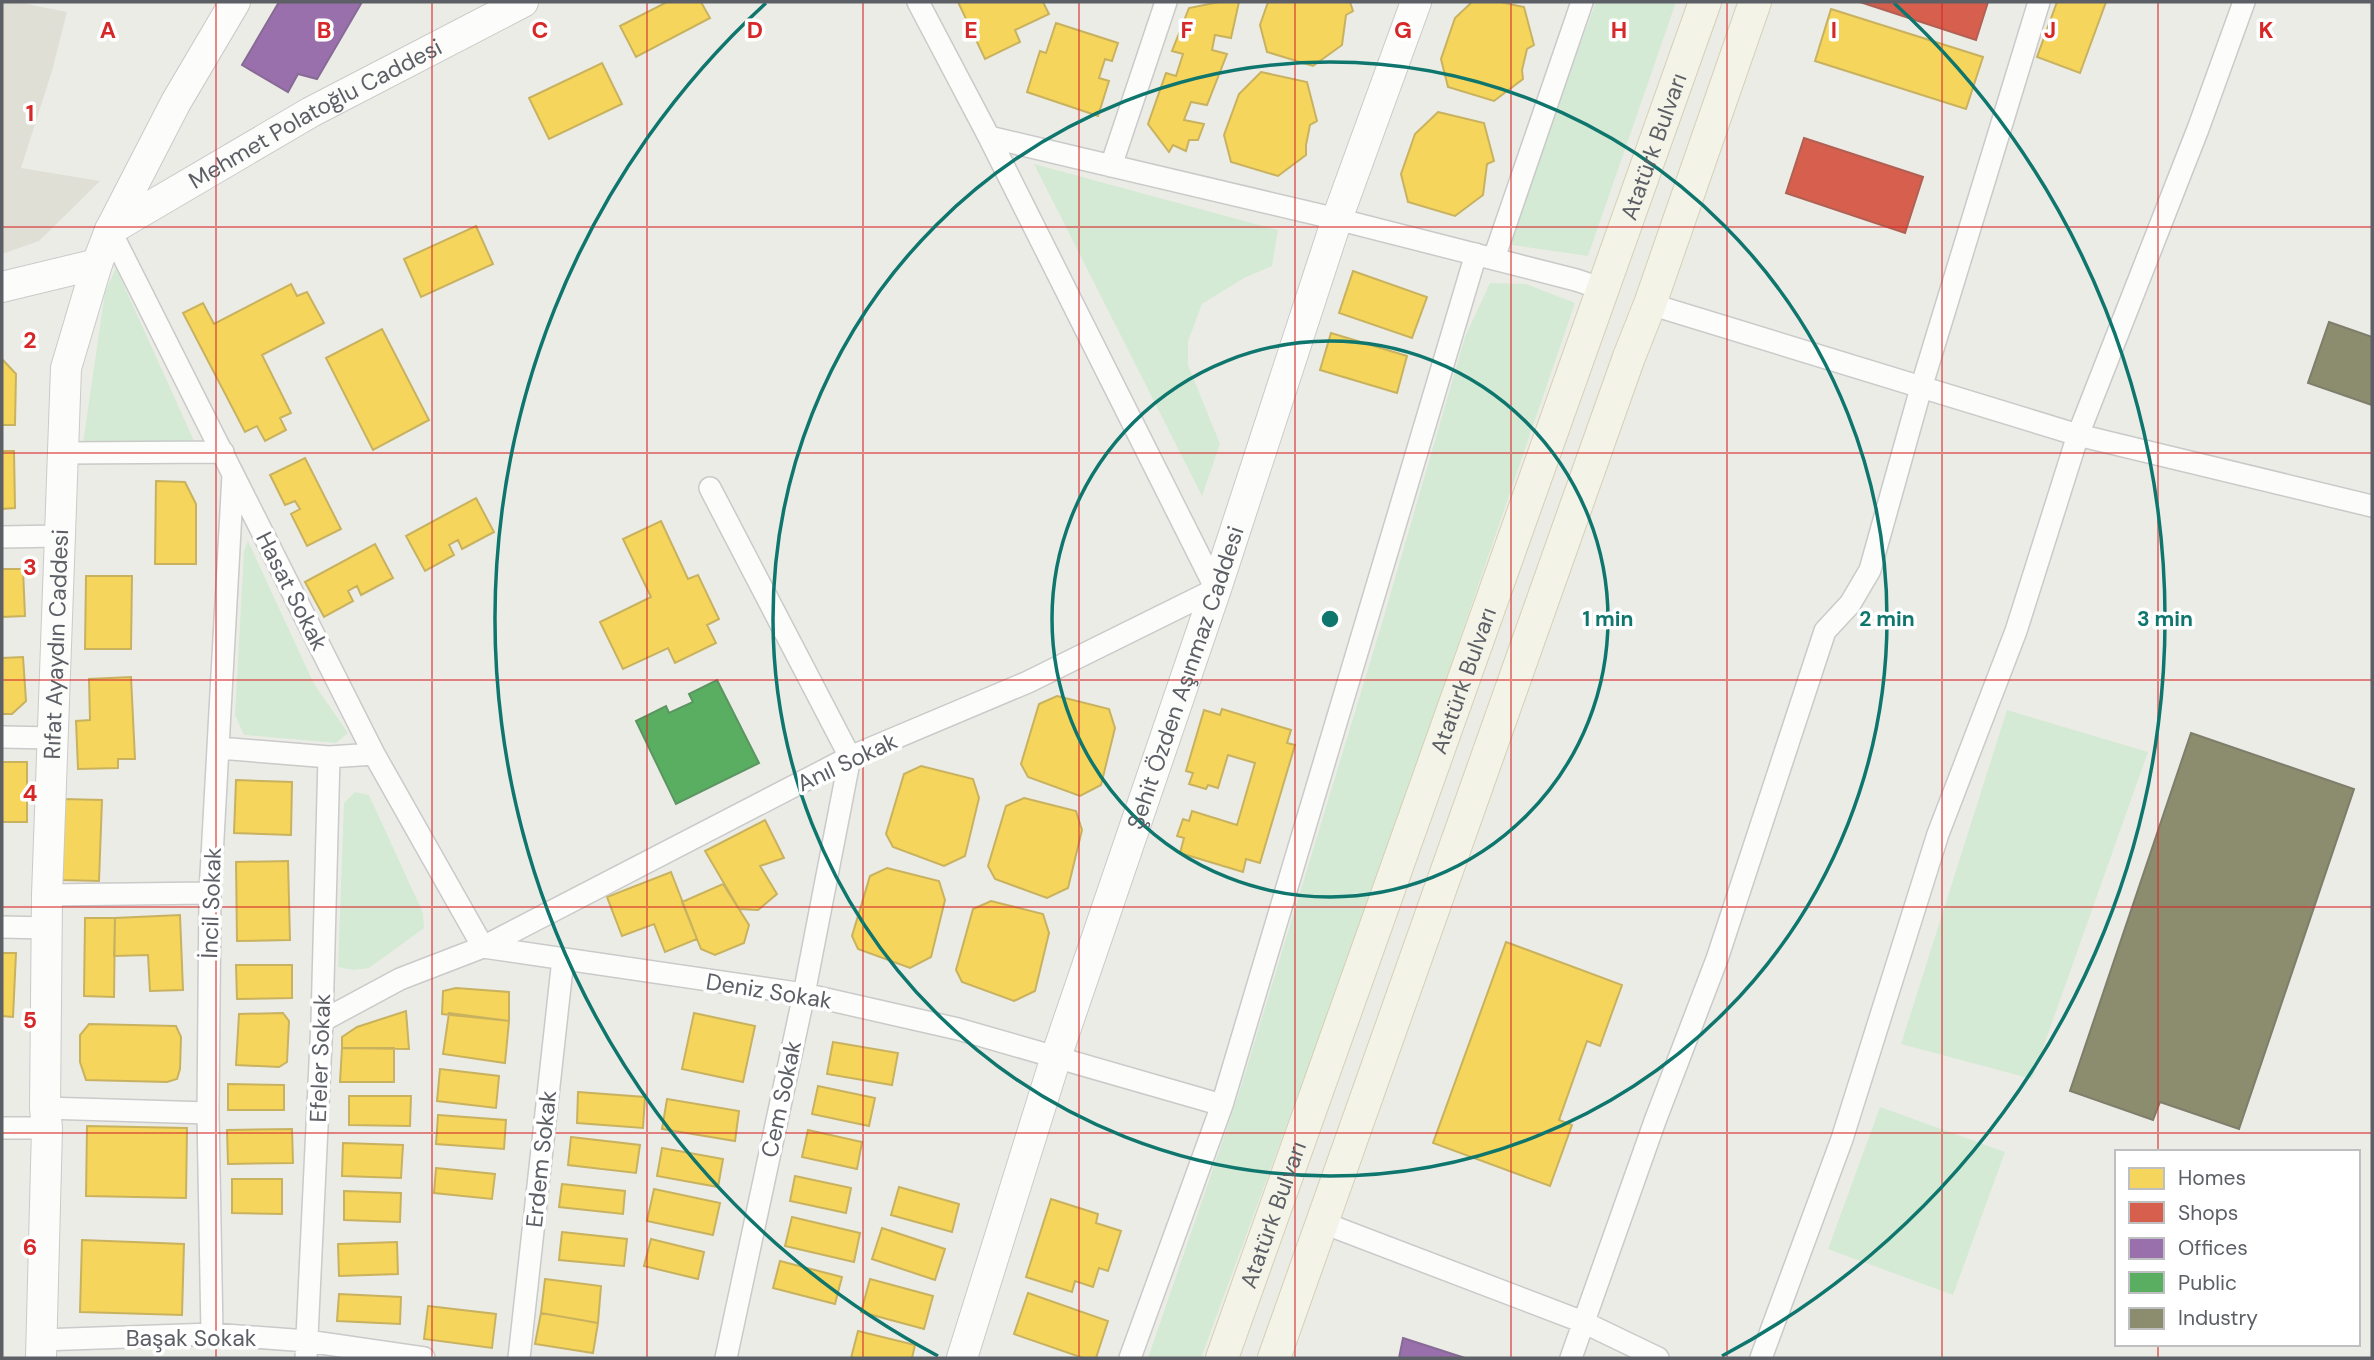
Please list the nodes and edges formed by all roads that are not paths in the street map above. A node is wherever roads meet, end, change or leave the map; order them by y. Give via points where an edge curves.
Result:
1 (235, 2) edge
2 (523, 2) edge
3 (918, 2) edge
4 (1166, 2) edge
5 (1416, 2) edge
6 (1582, 2) edge
7 (1705, 2) edge
8 (1755, 2) edge
9 (2039, 2) edge
10 (2244, 2) edge
11 (989, 137) junction
12 (1111, 166) junction
13 (1337, 219) junction
14 (110, 230) junction
15 (1485, 256) junction
16 (97, 264) junction
17 (2, 287) edge
18 (1603, 289) junction
19 (1650, 304) junction
20 (1921, 388) junction
21 (2078, 435) junction
22 (62, 453) junction
23 (223, 453) junction
24 (233, 472) junction
25 (710, 488) dead end
26 (2372, 506) edge
27 (60, 536) junction
28 (2, 537) edge
29 (1216, 589) junction
30 (2, 737) edge
31 (53, 738) junction
32 (219, 748) junction
33 (374, 754) junction
34 (329, 757) junction
35 (850, 757) junction
36 (210, 893) junction
37 (47, 895) junction
38 (2, 927) edge
39 (48, 928) junction
40 (483, 947) junction
41 (563, 959) junction
42 (804, 994) junction
43 (322, 1021) junction
44 (1056, 1057) junction
45 (1222, 1105) junction
46 (208, 1113) junction
47 (46, 1118) junction
48 (2, 1128) edge
49 (1321, 1222) junction
50 (1583, 1322) junction
51 (212, 1334) junction
52 (41, 1349) edge
53 (306, 1350) edge
54 (424, 1358) edge
55 (519, 1358) edge
56 (726, 1358) edge
57 (962, 1358) edge
58 (1130, 1358) edge
59 (1222, 1358) edge
60 (1274, 1358) edge
61 (1571, 1358) edge
62 (1658, 1358) edge
63 (1761, 1358) edge

1 - 14 street, Rıfat Ayaydın Caddesi via 176,102
2 - 14 street, Mehmet Polatoğlu Caddesi via 310,112
3 - 11 street
4 - 12 street
5 - 13 street, Şehit Özden Aşınmaz Caddesi
6 - 15 street
7 - 18 main road, Atatürk Bulvarı
8 - 19 main road, Atatürk Bulvarı
9 - 20 street
10 - 21 street
11 - 12 street
11 - 29 street
12 - 13 street
13 - 15 street
13 - 29 street, Şehit Özden Aşınmaz Caddesi
14 - 16 street, Rıfat Ayaydın Caddesi
14 - 23 street, Hasat Sokak
15 - 18 street
15 - 45 street
16 - 17 street
16 - 22 street, Rıfat Ayaydın Caddesi via 66,368
18 - 19 main road
18 - 59 main road, Atatürk Bulvarı
19 - 20 street
19 - 49 main road, Atatürk Bulvarı
20 - 21 street
20 - 50 street via 1870,570 1850,604 1825,631 1717,960
21 - 26 street
21 - 63 street via 2016,631 1938,834 1842,1139
22 - 23 street
22 - 27 street, Rıfat Ayaydın Caddesi
23 - 24 street, Hasat Sokak
24 - 32 street, İncil Sokak
24 - 33 street, Hasat Sokak
25 - 35 street
27 - 28 street
27 - 31 street, Rıfat Ayaydın Caddesi
29 - 35 street, Anıl Sokak via 1028,682
29 - 44 street, Şehit Özden Aşınmaz Caddesi
30 - 31 street
31 - 37 street, Rıfat Ayaydın Caddesi
32 - 34 street
32 - 36 street, İncil Sokak
33 - 34 street
33 - 40 street, Hasat Sokak
34 - 43 street, Efeler Sokak
35 - 40 street, Anıl Sokak
35 - 42 street, Cem Sokak
36 - 37 street
36 - 46 street, İncil Sokak
37 - 39 street, Rıfat Ayaydın Caddesi
38 - 39 street
39 - 47 street, Rıfat Ayaydın Caddesi
40 - 41 street, Deniz Sokak
40 - 43 street, Deniz Sokak via 400,979
41 - 42 street, Deniz Sokak
41 - 55 street, Erdem Sokak
42 - 44 street, Deniz Sokak
42 - 56 street, Cem Sokak
43 - 53 street, Efeler Sokak
44 - 45 street, Deniz Sokak
44 - 57 street, Şehit Özden Aşınmaz Caddesi
45 - 58 street
46 - 47 street
46 - 51 street, İncil Sokak
47 - 48 street
47 - 52 street, Rıfat Ayaydın Caddesi
49 - 50 street
49 - 60 main road, Atatürk Bulvarı
50 - 61 street
50 - 62 street
51 - 52 street, Başak Sokak
51 - 53 street, Başak Sokak
53 - 54 street, Başak Sokak

